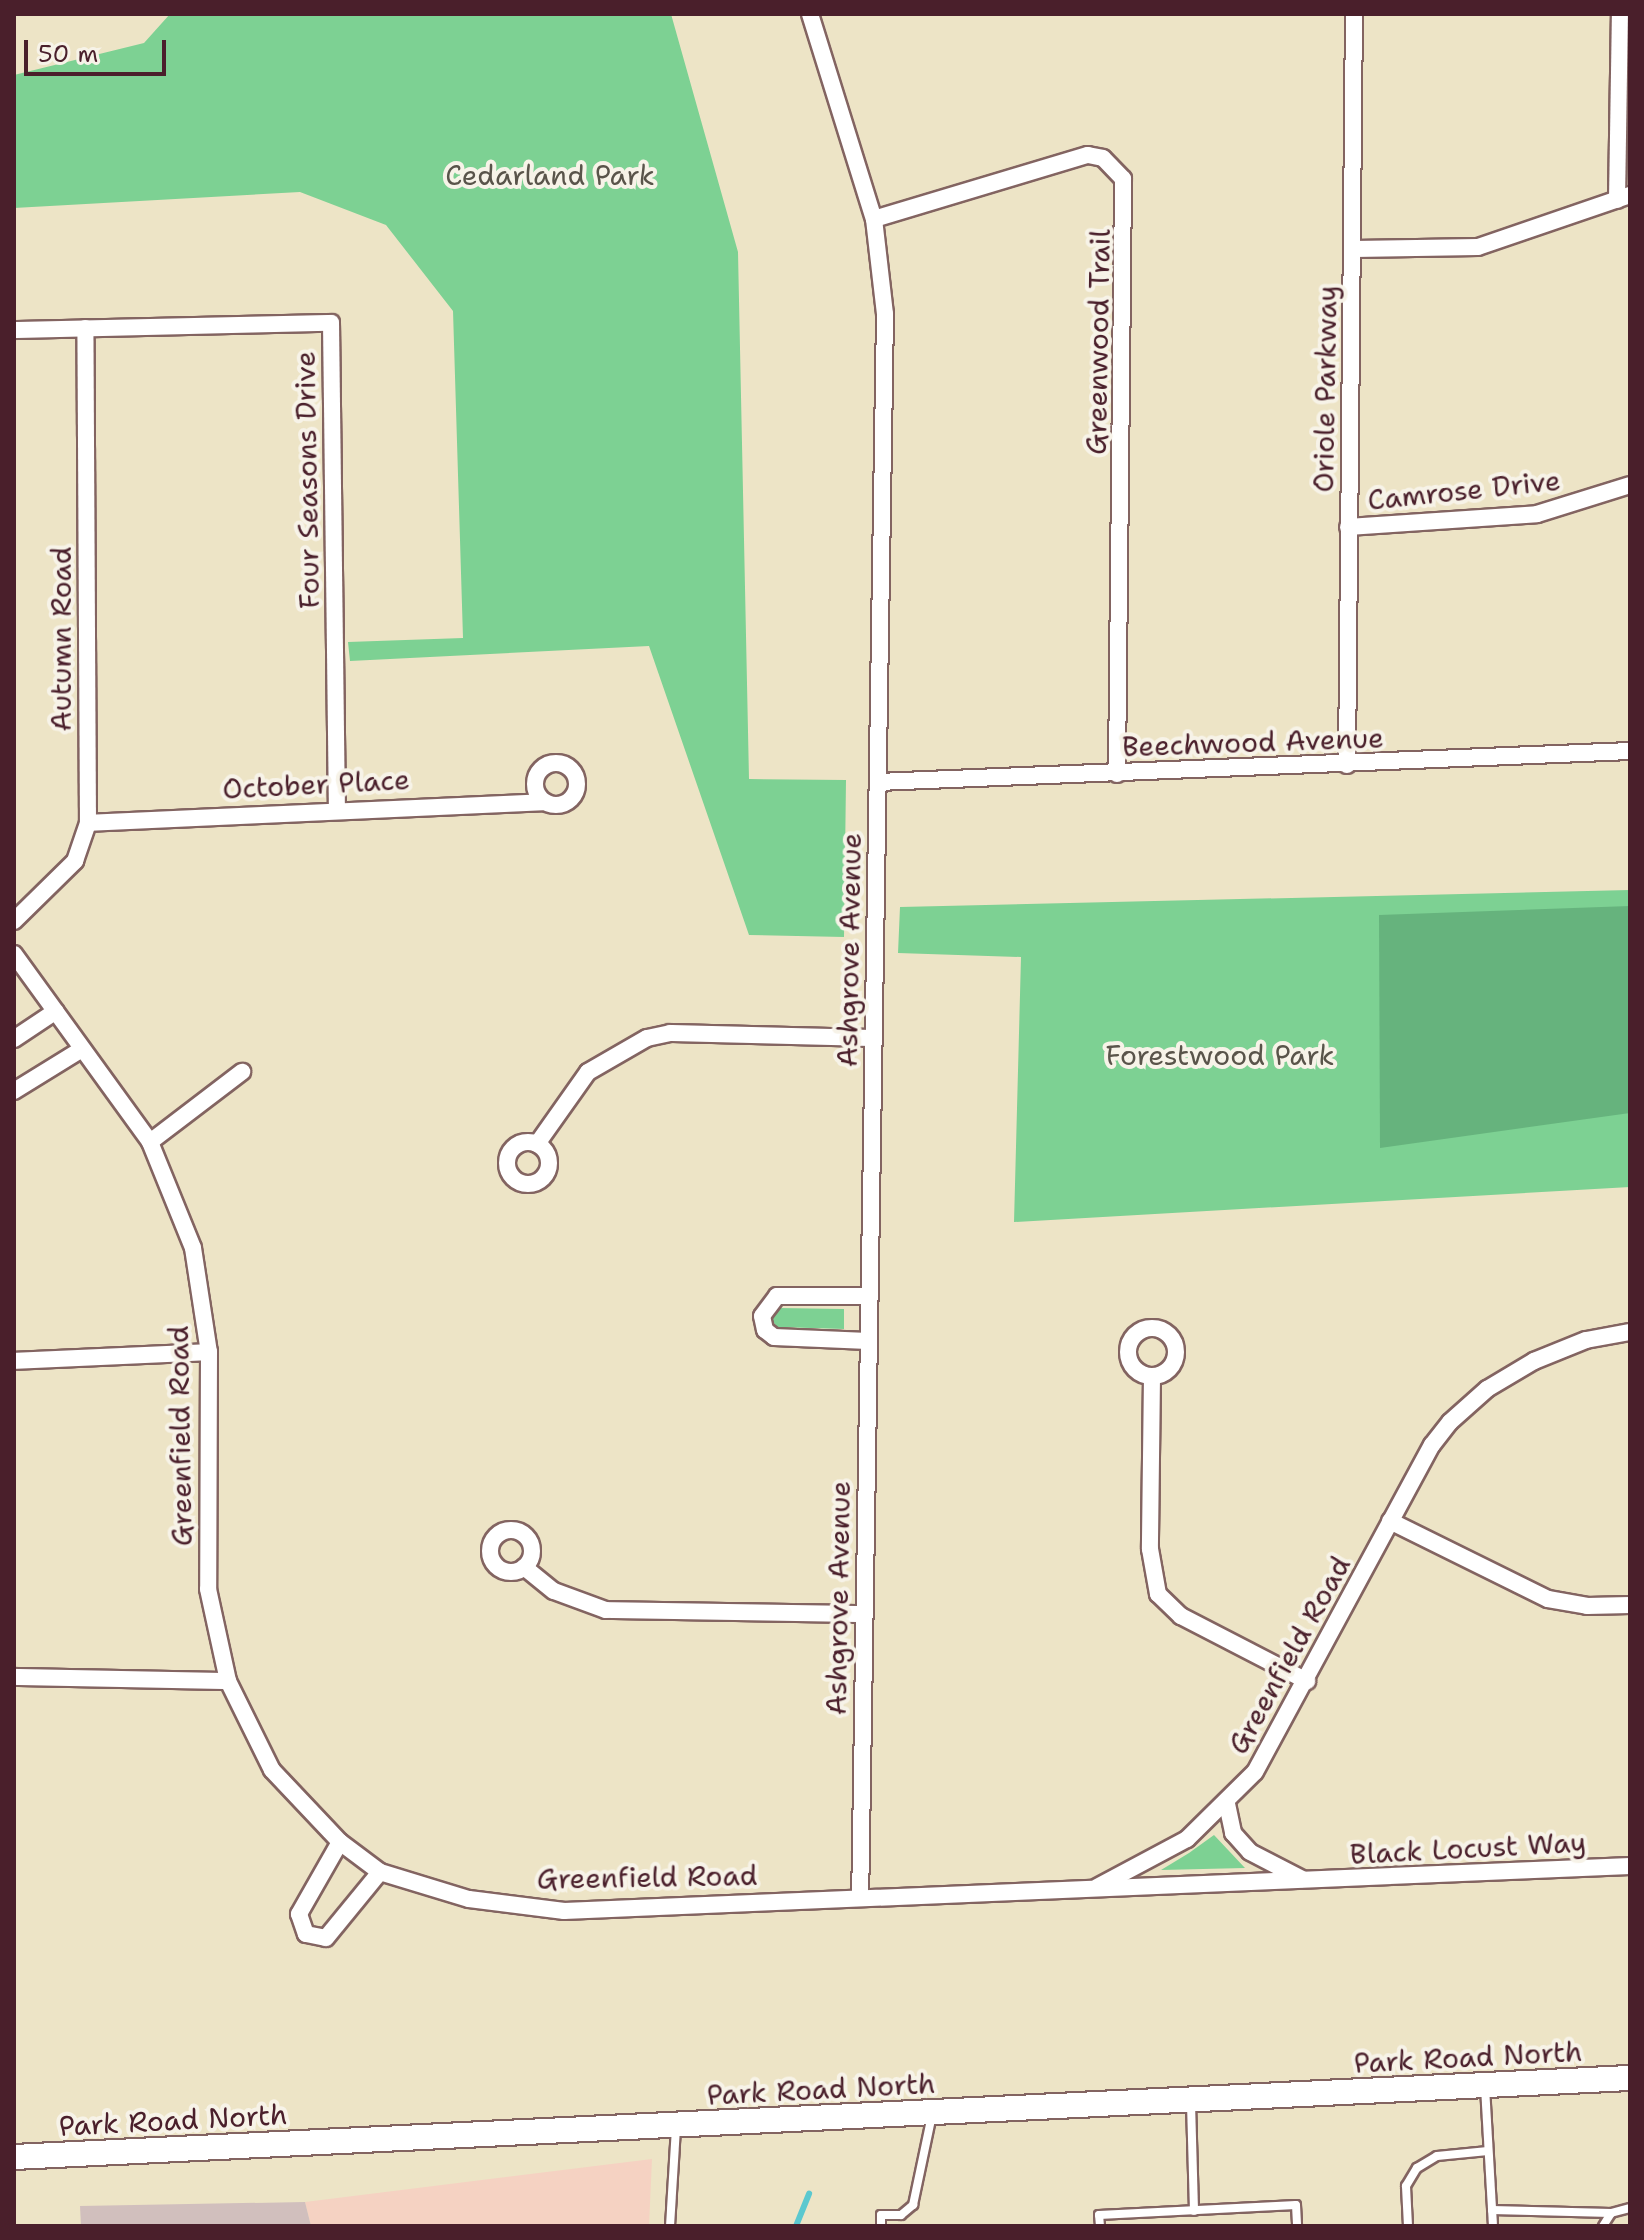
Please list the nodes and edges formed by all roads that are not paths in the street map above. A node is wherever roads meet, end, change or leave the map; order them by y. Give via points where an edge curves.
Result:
1 (810, 14) edge
2 (1354, 14) edge
3 (1620, 14) edge
4 (1623, 198) edge
5 (874, 219) junction
6 (1354, 249) junction
7 (85, 328) junction
8 (14, 330) edge
9 (1630, 485) edge
10 (1348, 527) junction
11 (1630, 751) edge
12 (1347, 765) junction
13 (1117, 774) junction
14 (878, 782) junction
15 (546, 802) dead end
16 (337, 809) junction
17 (88, 823) junction
18 (14, 921) edge
19 (14, 954) edge
20 (56, 1011) junction
21 (873, 1038) junction
22 (14, 1039) edge
23 (82, 1049) junction
24 (242, 1072) dead end
25 (14, 1091) edge
26 (150, 1142) junction
27 (537, 1144) dead end
28 (869, 1296) junction
29 (1630, 1332) edge
30 (868, 1341) junction
31 (209, 1352) junction
32 (14, 1361) edge
33 (1152, 1376) dead end
34 (1390, 1521) junction
35 (524, 1567) dead end
36 (1630, 1605) edge
37 (864, 1614) junction
38 (14, 1677) edge
39 (228, 1681) junction
40 (1307, 1681) junction
41 (1227, 1804) junction
42 (340, 1842) junction
43 (1630, 1866) edge
44 (380, 1872) junction
45 (1308, 1881) junction
46 (1088, 1891) junction
47 (860, 1898) junction
48 (1630, 2078) edge
49 (1485, 2086) junction
50 (1191, 2102) junction
51 (932, 2114) junction
52 (676, 2126) junction
53 (1488, 2151) junction
54 (14, 2157) edge
55 (1630, 2208) edge
56 (1492, 2210) junction
57 (1194, 2211) junction
58 (1611, 2213) junction
59 (670, 2226) edge
60 (881, 2226) edge
61 (1100, 2226) edge
62 (1297, 2226) edge
63 (1408, 2226) edge
64 (1493, 2226) edge
65 (1603, 2226) edge

1 - 5 street, Ashgrove Avenue
2 - 6 street, Oriole Parkway
3 - 4 street
4 - 6 street via 1478,247
5 - 13 street, Greenwood Trail via 1088,155 1103,158 1123,179
5 - 14 street, Ashgrove Avenue via 885,314
6 - 10 street, Oriole Parkway
7 - 8 street, Four Seasons Drive
7 - 16 street, Four Seasons Drive via 331,323
7 - 17 street, Autumn Road
9 - 10 street, Camrose Drive via 1537,514
10 - 12 street, Oriole Parkway
11 - 12 street, Beechwood Avenue
12 - 13 street, Beechwood Avenue
13 - 14 street, Beechwood Avenue
14 - 21 street, Ashgrove Avenue
15 - 16 street, October Place
16 - 17 street, October Place
17 - 18 street, Autumn Road via 75,861
19 - 20 street, Greenfield Road
20 - 22 street
20 - 23 street, Greenfield Road
21 - 27 street via 670,1033 647,1038 588,1072
21 - 28 street, Ashgrove Avenue
23 - 25 street
23 - 26 street, Greenfield Road
24 - 26 street
26 - 31 street, Greenfield Road via 193,1248
28 - 30 street, Ashgrove Avenue
28 - 30 street via 777,1296 762,1316 765,1330 774,1337
29 - 34 street, Greenfield Road via 1562,1349 1487,1389 1432,1445
30 - 37 street, Ashgrove Avenue
31 - 32 street
31 - 39 street, Greenfield Road via 208,1589
33 - 40 street via 1150,1549 1158,1594 1191,1622
34 - 36 street via 1530,1593 1565,1604
34 - 40 street, Greenfield Road
35 - 37 street via 562,1596 606,1610
37 - 47 street, Ashgrove Avenue
38 - 39 street
39 - 42 street, Greenfield Road via 272,1770
40 - 41 street, Greenfield Road via 1266,1757
41 - 45 street, Black Locust Way via 1233,1833 1250,1852
41 - 46 street, Greenfield Road via 1162,1855
42 - 44 street, Greenfield Road
42 - 44 street via 299,1914 306,1934 326,1938
43 - 45 street, Black Locust Way
44 - 47 street, Greenfield Road via 469,1899 564,1911
45 - 46 street, Black Locust Way
46 - 47 street, Greenfield Road
48 - 49 main road, Park Road North
49 - 50 main road, Park Road North
49 - 53 lane
50 - 51 main road, Park Road North
50 - 57 lane
51 - 52 main road, Park Road North
51 - 60 lane via 913,2205 901,2215 881,2215
52 - 54 main road, Park Road North
52 - 59 lane
53 - 56 lane
53 - 63 lane via 1437,2156 1417,2168 1406,2186
55 - 58 lane
56 - 58 lane
56 - 64 lane
57 - 61 lane via 1099,2215
57 - 62 lane via 1296,2205
58 - 65 lane

